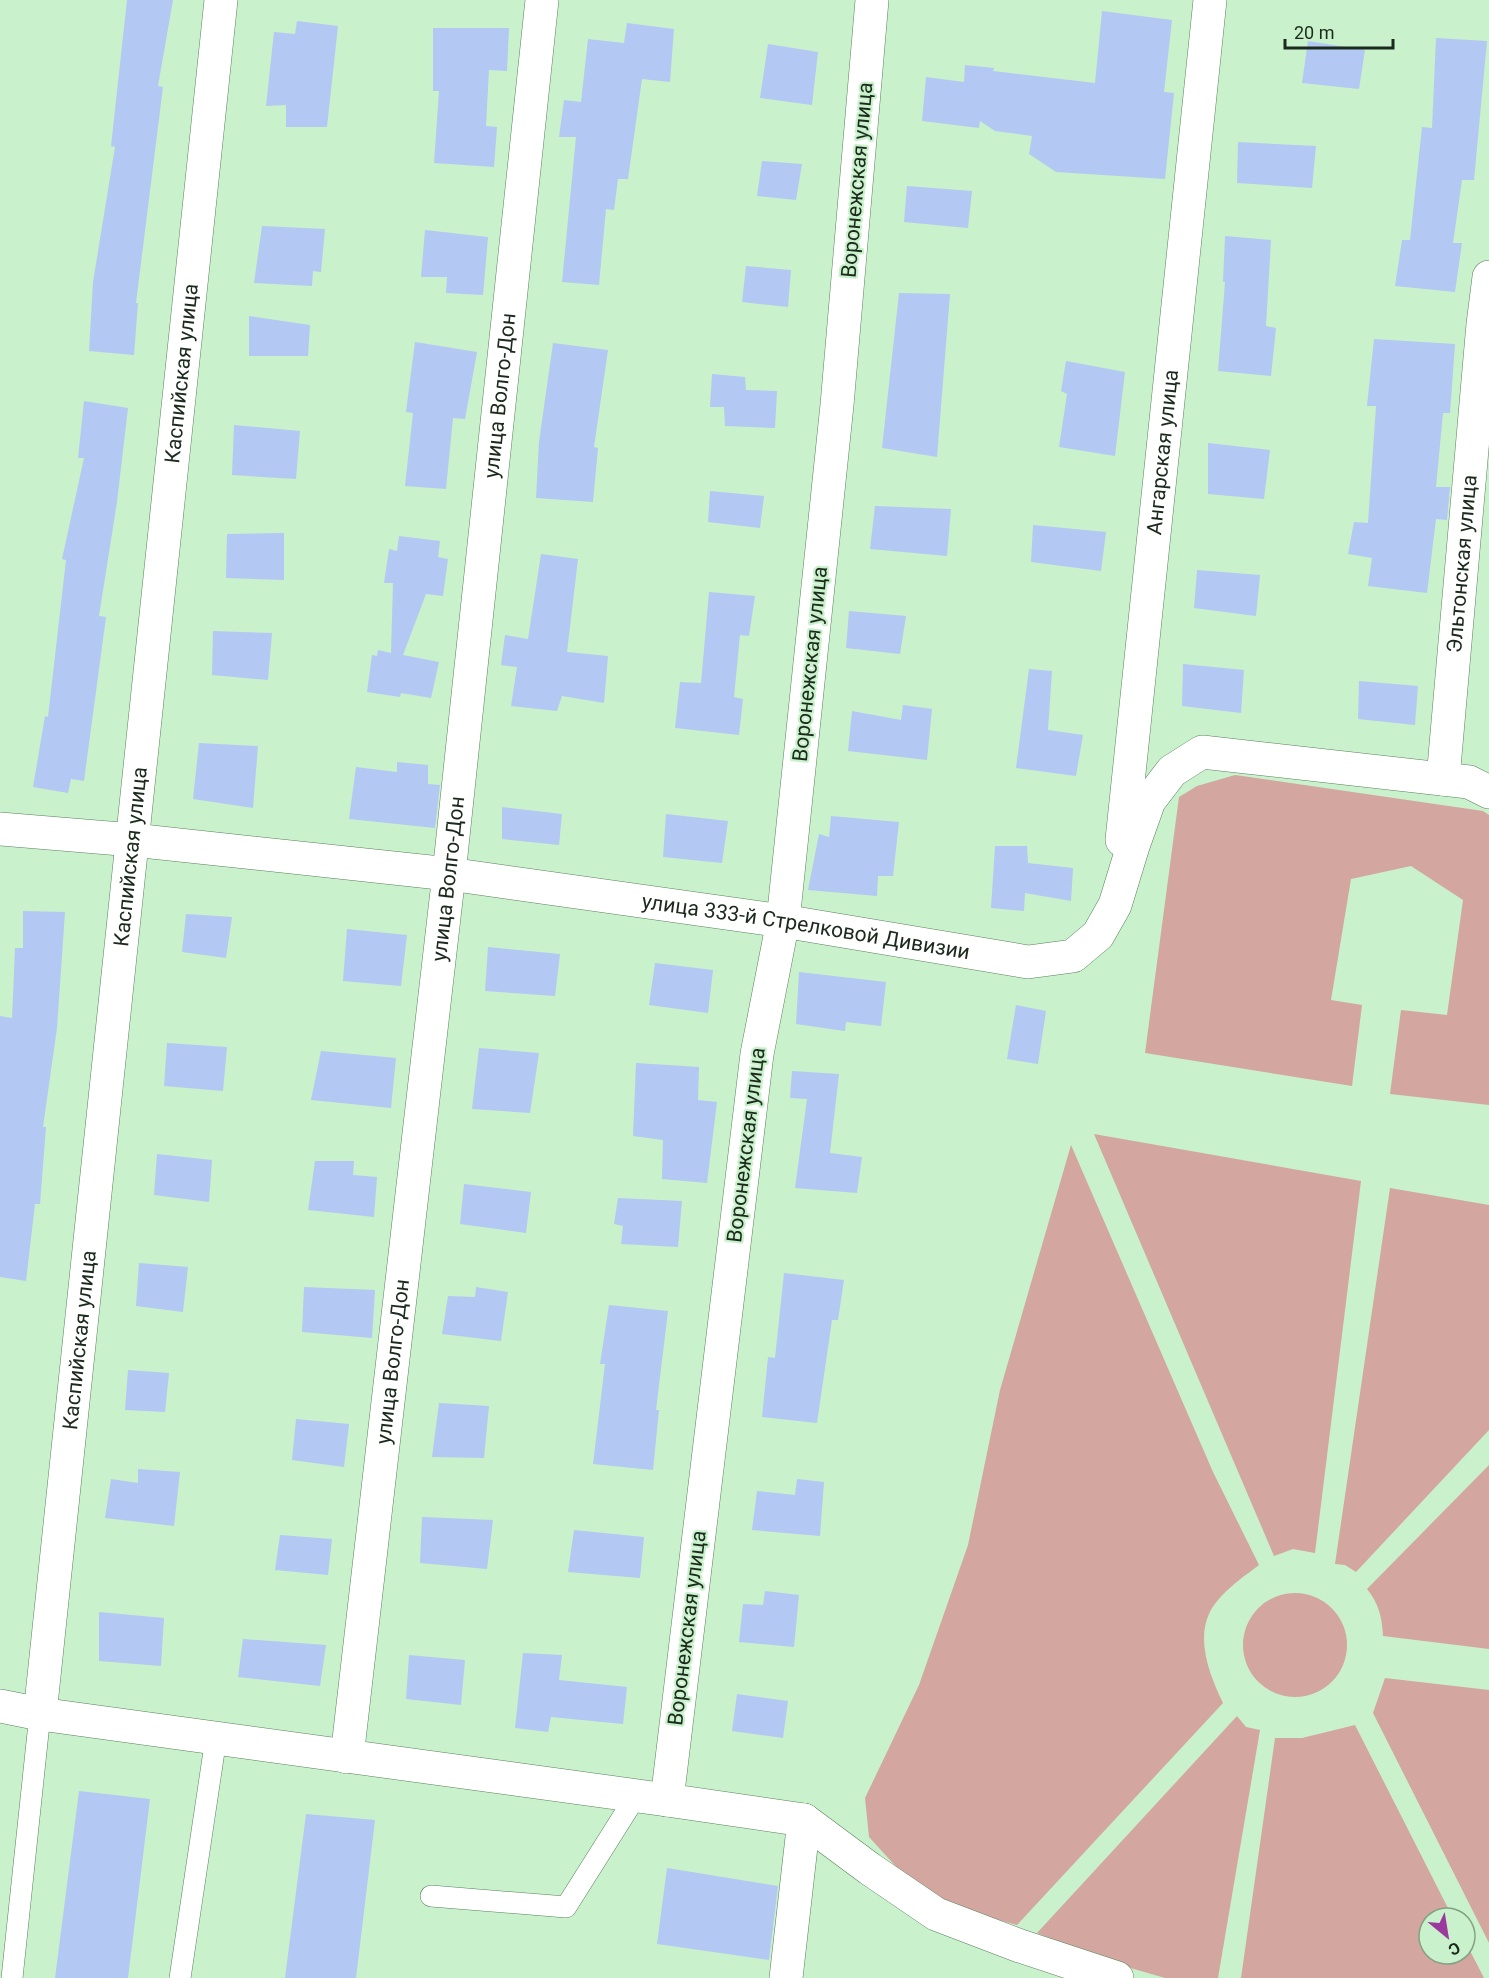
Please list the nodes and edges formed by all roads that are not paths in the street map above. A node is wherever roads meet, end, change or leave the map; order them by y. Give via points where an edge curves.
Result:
1 (221, 0) edge
2 (542, 0) edge
3 (872, 0) edge
4 (1210, 0) edge
5 (1489, 277) edge
6 (1443, 779) junction
7 (1489, 792) edge
8 (0, 829) edge
9 (133, 840) junction
10 (449, 874) junction
11 (1116, 906) junction
12 (783, 921) junction
13 (0, 1706) edge
14 (40, 1714) junction
15 (216, 1738) junction
16 (347, 1757) junction
17 (651, 1798) junction
18 (804, 1820) junction
19 (431, 1896) dead end
20 (12, 1978) edge
21 (180, 1978) edge
22 (786, 1978) edge
23 (1117, 1978) edge

1 - 9 street, Каспийская улица
2 - 10 street, улица Волго-Дон
3 - 12 street, Воронежская улица via 837,405
4 - 11 street, Ангарская улица
5 - 6 street, Эльтонская улица
6 - 7 street, улица 333-й Стрелковой Дивизии via 1469,782
6 - 11 street, улица 333-й Стрелковой Дивизии via 1202,752 1172,771 1149,801
8 - 9 street, улица 333-й Стрелковой Дивизии
9 - 10 street, улица 333-й Стрелковой Дивизии
9 - 14 street, Каспийская улица
10 - 12 street, улица 333-й Стрелковой Дивизии
10 - 16 street, улица Волго-Дон
11 - 12 street, улица 333-й Стрелковой Дивизии via 1098,935 1073,956 1028,962
12 - 17 street, Воронежская улица via 757,1054
13 - 14 street
14 - 15 street
14 - 20 lane
15 - 16 street
15 - 21 lane
16 - 17 street
17 - 18 street
17 - 19 lane via 566,1907
18 - 22 street
18 - 23 street via 936,1914

